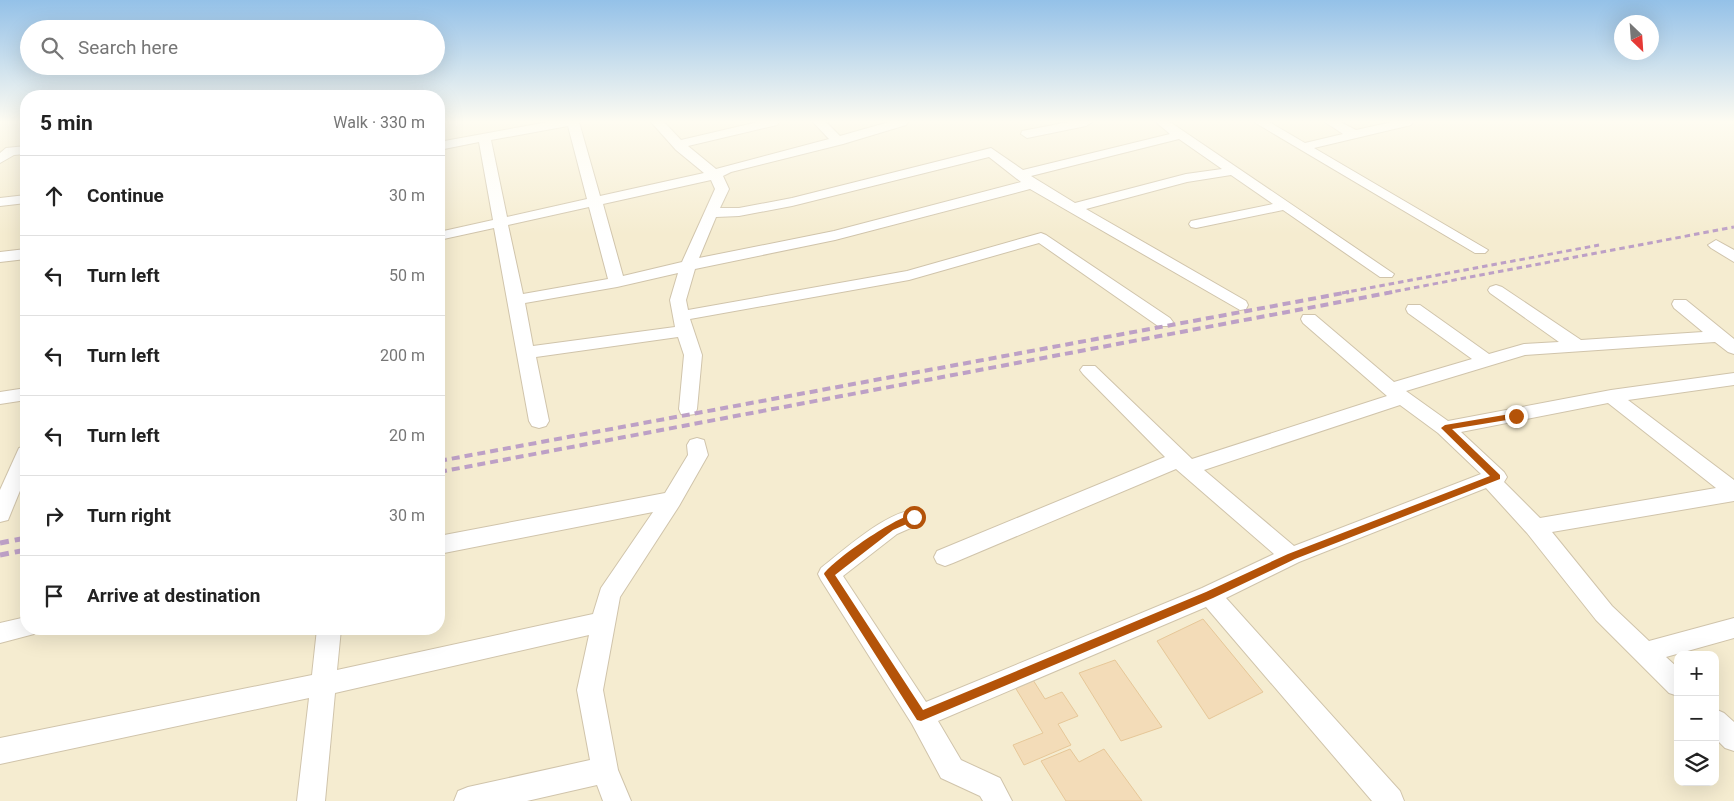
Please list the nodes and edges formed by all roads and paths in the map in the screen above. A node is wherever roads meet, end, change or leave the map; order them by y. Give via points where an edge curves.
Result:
1 (488, 159) edge
2 (583, 159) edge
3 (696, 159) edge
4 (764, 159) edge
5 (962, 159) edge
6 (1000, 159) edge
7 (1097, 159) edge
8 (1216, 159) edge
9 (1324, 159) edge
10 (1233, 171) junction
11 (715, 175) junction
12 (1026, 180) junction
13 (20, 200) edge
14 (595, 201) junction
15 (0, 202) edge
16 (1283, 206) junction
17 (1073, 208) junction
18 (710, 213) junction
19 (501, 222) junction
20 (1196, 224) dead end
21 (445, 235) edge
22 (1716, 246) dead end
23 (1480, 250) dead end
24 (20, 255) edge
25 (0, 257) edge
26 (1734, 257) edge
27 (688, 265) junction
28 (1386, 274) dead end
29 (617, 282) junction
30 (1496, 290) dead end
31 (516, 300) junction
32 (1680, 304) dead end
33 (1240, 305) dead end
34 (1414, 309) dead end
35 (1309, 319) dead end
36 (1164, 322) dead end
37 (683, 323) junction
38 (1719, 336) junction
39 (1577, 346) junction
40 (1734, 348) edge
41 (526, 352) junction
42 (1485, 360) junction
43 (1089, 370) dead end
44 (1734, 379) edge
45 (1397, 393) junction
46 (20, 395) edge
47 (1611, 396) junction
48 (0, 398) edge
49 (688, 409) dead end
50 (539, 420) dead end
51 (1445, 428) junction
52 (697, 445) dead end
53 (1184, 463) junction
54 (20, 468) edge
55 (1489, 479) junction
56 (1734, 492) edge
57 (672, 500) junction
58 (0, 514) edge
59 (914, 517) dead end
60 (1535, 527) junction
61 (445, 544) edge
62 (945, 556) dead end
63 (1291, 556) junction
64 (1210, 595) junction
65 (604, 622) junction
66 (20, 628) edge
67 (1734, 628) edge
68 (0, 633) edge
69 (328, 635) edge
70 (1646, 654) junction
71 (1674, 681) edge
72 (324, 684) junction
73 (921, 716) junction
74 (1719, 725) edge
75 (1734, 739) edge
76 (0, 751) edge
77 (605, 770) junction
78 (311, 801) edge
79 (468, 801) edge
80 (617, 801) edge
81 (998, 801) edge
82 (1390, 801) edge

1 - 19 street
2 - 14 street
3 - 11 street
4 - 11 street
5 - 18 street via 792,202 739,212
6 - 12 street
7 - 12 street
8 - 10 street
9 - 23 street
10 - 16 street
10 - 17 street via 1186,178
11 - 14 street
11 - 18 street via 722,189
12 - 17 street
12 - 27 street via 835,235
13 - 15 street
14 - 19 street
14 - 29 street
16 - 20 street
16 - 28 street
17 - 33 street
18 - 27 street
19 - 21 street
19 - 31 street
22 - 26 street
24 - 25 street
27 - 29 street
27 - 37 street via 678,300
29 - 31 street
30 - 39 street
31 - 41 street
32 - 38 street
34 - 42 street
35 - 45 street
36 - 37 street via 1041,238 909,275
37 - 41 street
37 - 49 street via 693,355
38 - 39 street
38 - 40 street
39 - 42 street via 1524,350
41 - 50 street
42 - 45 street
43 - 53 street
44 - 47 street
45 - 51 street
45 - 53 street
46 - 48 street
47 - 51 street
47 - 56 street
51 - 55 street via 1497,477
52 - 57 street via 698,454
53 - 62 street
53 - 63 street
54 - 58 street
55 - 60 street
55 - 63 street
56 - 60 street
57 - 61 street
57 - 65 street via 609,595
59 - 73 street via 889,528 829,574
60 - 70 street via 1604,613
63 - 64 street
64 - 73 street
64 - 82 street
65 - 72 street
65 - 77 street via 590,690
66 - 68 street
67 - 70 street
69 - 72 street
70 - 71 street
72 - 76 street
72 - 78 street
73 - 81 street via 952,769 990,787
74 - 75 street
77 - 79 street
77 - 80 street

